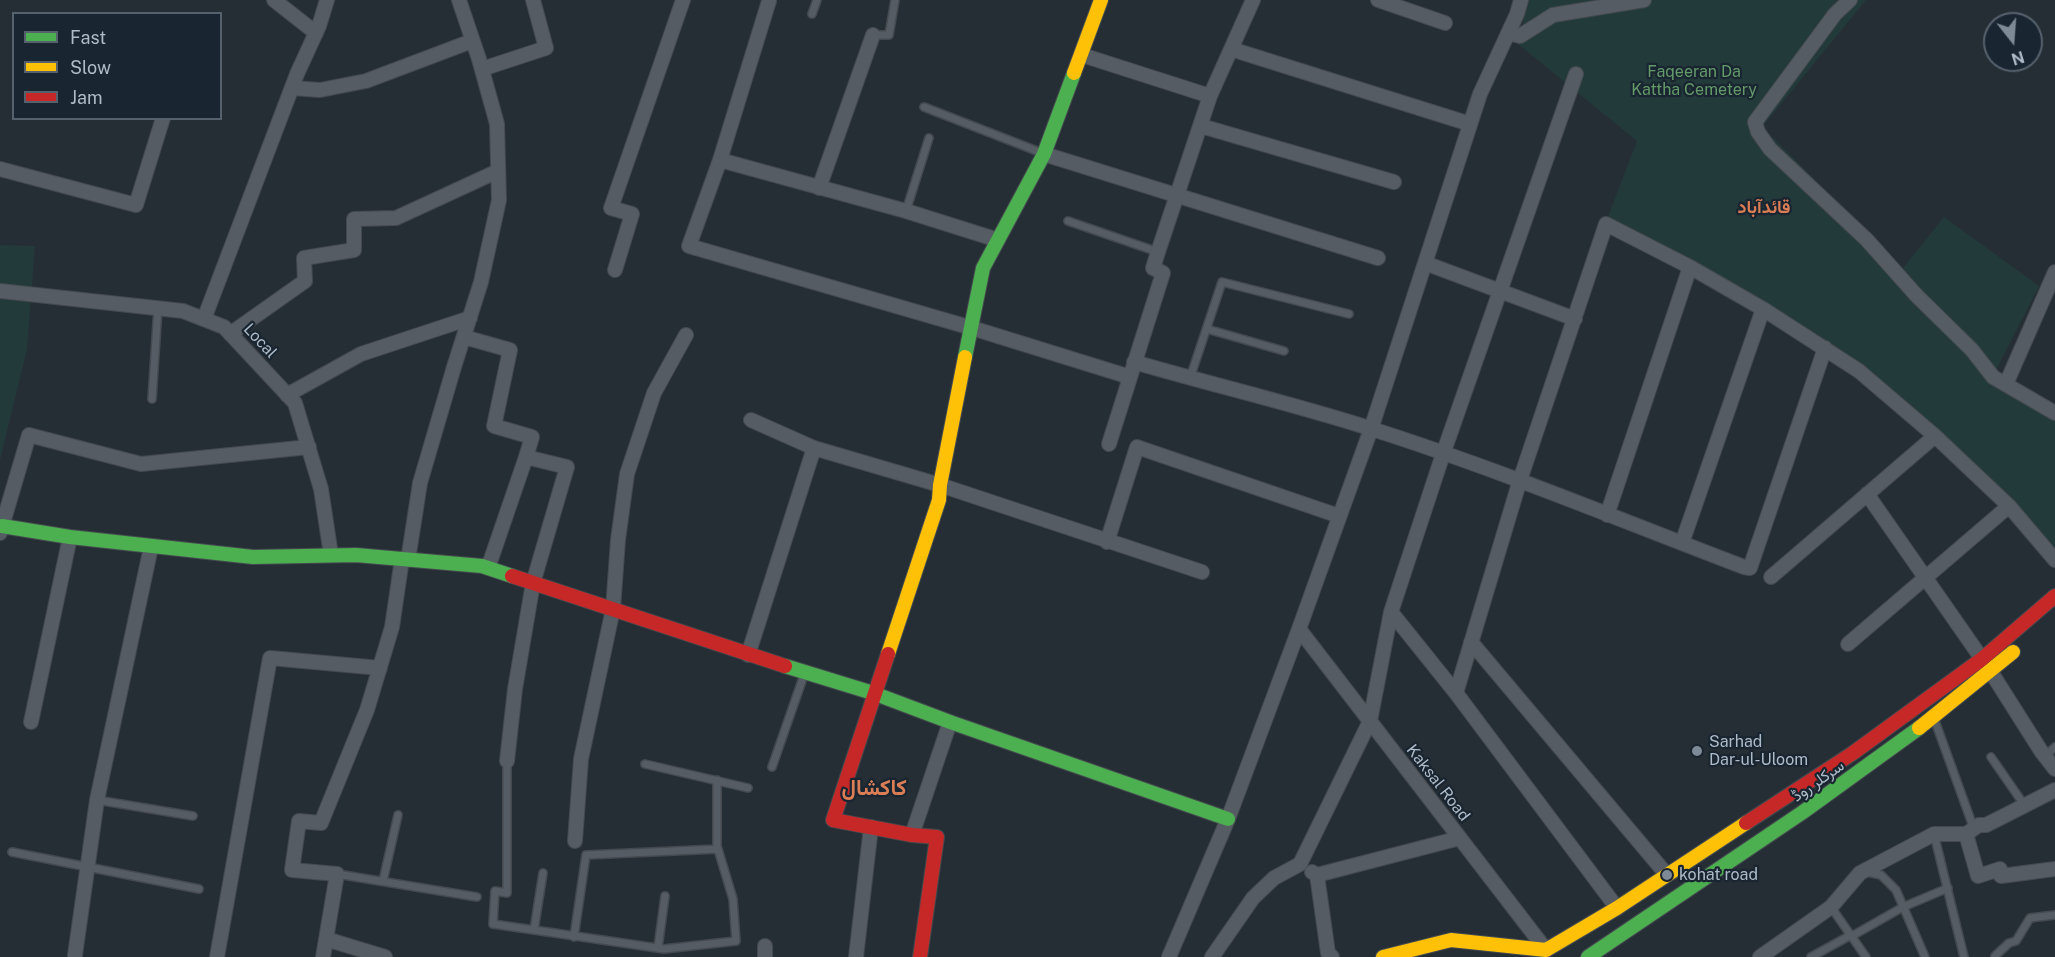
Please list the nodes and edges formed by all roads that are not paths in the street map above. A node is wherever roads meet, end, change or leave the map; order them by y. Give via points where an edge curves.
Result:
1 (274, 0) edge
2 (327, 0) edge
3 (459, 0) edge
4 (533, 0) edge
5 (683, 0) edge
6 (817, 0) edge
7 (895, 0) edge
8 (1253, 0) edge
9 (1378, 0) edge
10 (1521, 0) edge
11 (1644, 0) edge
12 (1850, 0) edge
13 (769, 1) edge
14 (1096, 1) edge
15 (812, 14) dead end
16 (1445, 23) dead end
17 (316, 33) junction
18 (1508, 33) junction
19 (873, 35) joint
20 (472, 40) junction
21 (1231, 49) junction
22 (1082, 55) junction
23 (482, 69) junction
24 (1576, 74) dead end
25 (292, 88) junction
26 (1210, 96) junction
27 (924, 107) dead end
28 (162, 120) edge
29 (1470, 124) junction
30 (1201, 126) junction
31 (929, 138) dead end
32 (1044, 154) junction
33 (720, 160) junction
34 (0, 169) edge
35 (498, 171) junction
36 (1394, 182) dead end
37 (819, 188) junction
38 (1177, 196) junction
39 (906, 211) junction
40 (1068, 221) dead end
41 (998, 240) junction
42 (1158, 252) junction
43 (1378, 258) dead end
44 (1425, 263) junction
45 (1690, 267) junction
46 (615, 270) dead end
47 (2055, 273) edge
48 (0, 291) edge
49 (1502, 291) junction
50 (158, 308) junction
51 (1763, 309) junction
52 (1349, 314) dead end
53 (470, 318) junction
54 (204, 319) junction
55 (1575, 319) junction
56 (972, 328) junction
57 (1207, 329) junction
58 (230, 334) junction
59 (686, 335) dead end
60 (464, 337) junction
61 (1825, 348) junction
62 (1284, 351) dead end
63 (1134, 362) junction
64 (1130, 377) junction
65 (1190, 378) junction
66 (2006, 384) junction
67 (287, 395) junction
68 (152, 399) dead end
69 (2055, 413) edge
70 (751, 420) dead end
71 (1371, 429) junction
72 (1935, 436) junction
73 (1109, 444) dead end
74 (309, 447) junction
75 (814, 448) junction
76 (1443, 453) junction
77 (526, 457) junction
78 (1520, 480) junction
79 (940, 485) junction
80 (1867, 494) junction
81 (2009, 506) junction
82 (1607, 515) junction
83 (1339, 516) junction
84 (1, 529) edge
85 (70, 537) junction
86 (1107, 542) junction
87 (1682, 543) junction
88 (151, 547) junction
89 (331, 555) junction
90 (405, 559) junction
91 (2055, 560) edge
92 (488, 568) junction
93 (1202, 572) dead end
94 (1771, 577) dead end
95 (1927, 577) junction
96 (533, 583) junction
97 (2055, 596) edge
98 (613, 609) junction
99 (1391, 612) junction
100 (1299, 629) junction
101 (1471, 642) junction
102 (2023, 644) dead end
103 (1848, 645) dead end
104 (748, 655) junction
105 (1982, 659) junction
106 (380, 668) junction
107 (1991, 672) junction
108 (804, 673) junction
109 (873, 693) junction
110 (1456, 693) junction
111 (1933, 717) junction
112 (1370, 721) junction
113 (31, 722) dead end
114 (950, 722) junction
115 (2050, 752) edge
116 (1991, 757) dead end
117 (507, 761) joint
118 (645, 764) dead end
119 (772, 767) dead end
120 (2055, 769) edge
121 (717, 780) junction
122 (748, 788) dead end
123 (2055, 790) edge
124 (97, 800) junction
125 (2025, 806) junction
126 (398, 814) dead end
127 (193, 816) dead end
128 (1228, 819) junction
129 (871, 827) junction
130 (1970, 831) junction
131 (912, 834) junction
132 (1934, 834) junction
133 (1460, 838) junction
134 (575, 841) dead end
135 (718, 849) junction
136 (12, 852) dead end
137 (1300, 864) junction
138 (86, 867) junction
139 (2055, 869) edge
140 (1865, 871) junction
141 (543, 873) dead end
142 (337, 874) junction
143 (1317, 875) junction
144 (1667, 875) junction
145 (383, 881) junction
146 (1948, 888) junction
147 (199, 889) dead end
148 (665, 896) dead end
149 (477, 897) dead end
150 (1832, 907) junction
151 (1903, 907) junction
152 (1617, 908) junction
153 (2055, 915) edge
154 (534, 930) junction
155 (1851, 935) junction
156 (574, 937) junction
157 (326, 939) junction
158 (658, 948) junction
159 (346, 951) edge
160 (1549, 954) edge
161 (75, 955) dead end
162 (217, 957) edge
163 (323, 957) edge
164 (385, 957) edge
165 (856, 957) edge
166 (920, 957) edge
167 (1169, 957) edge
168 (1212, 957) edge
169 (1332, 957) edge
170 (1383, 957) edge
171 (1588, 957) edge
172 (1760, 957) edge
173 (1811, 957) edge
174 (1866, 957) edge
175 (1925, 957) edge
176 (1964, 957) edge
177 (1995, 957) edge

1 - 17 street
2 - 17 street
3 - 20 street
4 - 23 street via 546,48
5 - 46 street via 611,208 632,214
6 - 15 lane
7 - 19 lane via 889,35
8 - 21 street
9 - 16 street
10 - 18 street
11 - 18 street via 1553,15 1520,36
12 - 66 street via 1835,14 1755,122 1758,132 1770,149 1867,240 1993,376
13 - 33 street
14 - 22 street
17 - 25 street
18 - 29 street
19 - 37 street
20 - 23 street
20 - 25 street via 366,81 320,90
21 - 26 street
21 - 29 street
22 - 26 street
22 - 32 street
23 - 35 street via 497,124
24 - 49 street
25 - 54 street
26 - 30 street
27 - 32 lane
28 - 34 street via 136,205
29 - 44 street
30 - 36 street
30 - 38 street
31 - 39 lane
32 - 38 street
32 - 41 street
33 - 37 street
33 - 56 street via 689,246
35 - 53 street via 499,200 482,282
35 - 58 street via 396,218 354,219 354,250 304,258 305,281
37 - 39 street
38 - 42 street
38 - 43 street
39 - 41 street
40 - 42 lane
41 - 56 street via 983,268
42 - 63 street via 1153,268 1163,273
44 - 49 street
44 - 71 street
45 - 51 street
45 - 55 street via 1606,224
45 - 82 street
47 - 66 street
48 - 50 street, Local
49 - 55 street
49 - 76 street
50 - 54 street, Local
50 - 68 lane
51 - 61 street
51 - 87 street
52 - 57 lane via 1222,282
53 - 60 street
53 - 67 street via 361,354
54 - 58 street, Local via 224,327
55 - 78 street
56 - 64 street
56 - 79 street
57 - 62 lane
57 - 65 lane
58 - 67 street, Local
59 - 98 street via 654,393 627,474
60 - 77 street via 510,350 494,426 532,436
60 - 90 street via 420,483
61 - 72 street via 1859,371
61 - 87 street via 1750,567
63 - 64 street
63 - 65 street
64 - 73 street
65 - 71 street
66 - 69 street
67 - 74 street, Local via 295,403
70 - 75 street
71 - 76 street
71 - 83 street
72 - 80 street
72 - 81 street
74 - 84 street via 141,464 29,435
74 - 89 street, Local via 321,489
75 - 79 street
75 - 104 street
76 - 78 street
76 - 99 street
77 - 92 street
77 - 96 street via 567,467
78 - 82 street
78 - 101 street
79 - 86 street
79 - 109 street via 939,500
80 - 94 street
80 - 95 street
81 - 91 street
81 - 95 street
82 - 87 street
83 - 86 street via 1137,447
83 - 100 street
84 - 85 street
85 - 88 street
85 - 113 street
86 - 93 street
88 - 89 street via 253,557
88 - 124 street
89 - 90 street
90 - 92 street
90 - 106 street
92 - 96 street
95 - 103 street
95 - 105 street
96 - 98 street
96 - 117 street
97 - 105 street
98 - 104 street
98 - 134 street via 581,759
99 - 110 street
99 - 112 street
100 - 112 street, Kaksal Road
100 - 128 street
101 - 110 street
101 - 144 street
102 - 107 street, سرکلر روڈ
104 - 108 street
105 - 107 street
105 - 144 street via 1853,753
106 - 142 street via 321,823 299,821 292,870
106 - 162 street via 270,658
107 - 111 street, سرکلر روڈ
107 - 115 street
108 - 109 street
108 - 119 lane
109 - 114 street
109 - 129 street via 833,820
110 - 152 street
111 - 130 lane
111 - 171 street, سرکلر روڈ via 1803,812
112 - 133 street, Kaksal Road
112 - 137 street
114 - 128 street
114 - 131 street
115 - 120 street
116 - 125 lane
117 - 154 lane via 507,892 495,891 493,924
118 - 121 lane
121 - 122 lane
121 - 135 lane
123 - 125 street
124 - 127 lane
124 - 138 street
125 - 130 street
126 - 145 lane
128 - 167 street
129 - 131 street
129 - 165 street
130 - 132 street
130 - 139 street via 1978,876 2000,869 2001,876
131 - 166 street via 937,837
132 - 140 street
132 - 146 lane
133 - 143 street
133 - 160 street, Kaksal Road
135 - 156 lane via 586,855
135 - 158 lane via 733,899 736,941
136 - 138 lane
137 - 143 street
137 - 168 street via 1275,878 1252,898
138 - 147 lane
138 - 161 street
140 - 150 street
140 - 151 lane via 1881,874 1896,890
141 - 154 lane
142 - 145 lane
142 - 157 street
143 - 169 street via 1328,953
144 - 152 street
145 - 149 lane
146 - 151 lane
146 - 176 lane
148 - 158 lane
150 - 155 lane
150 - 172 street
151 - 155 lane
151 - 175 lane
152 - 160 street
153 - 177 lane via 2030,918 2016,941
154 - 156 lane
155 - 173 lane
155 - 174 lane
156 - 158 lane
157 - 159 street
157 - 163 street
159 - 164 street
160 - 170 street via 1451,940

